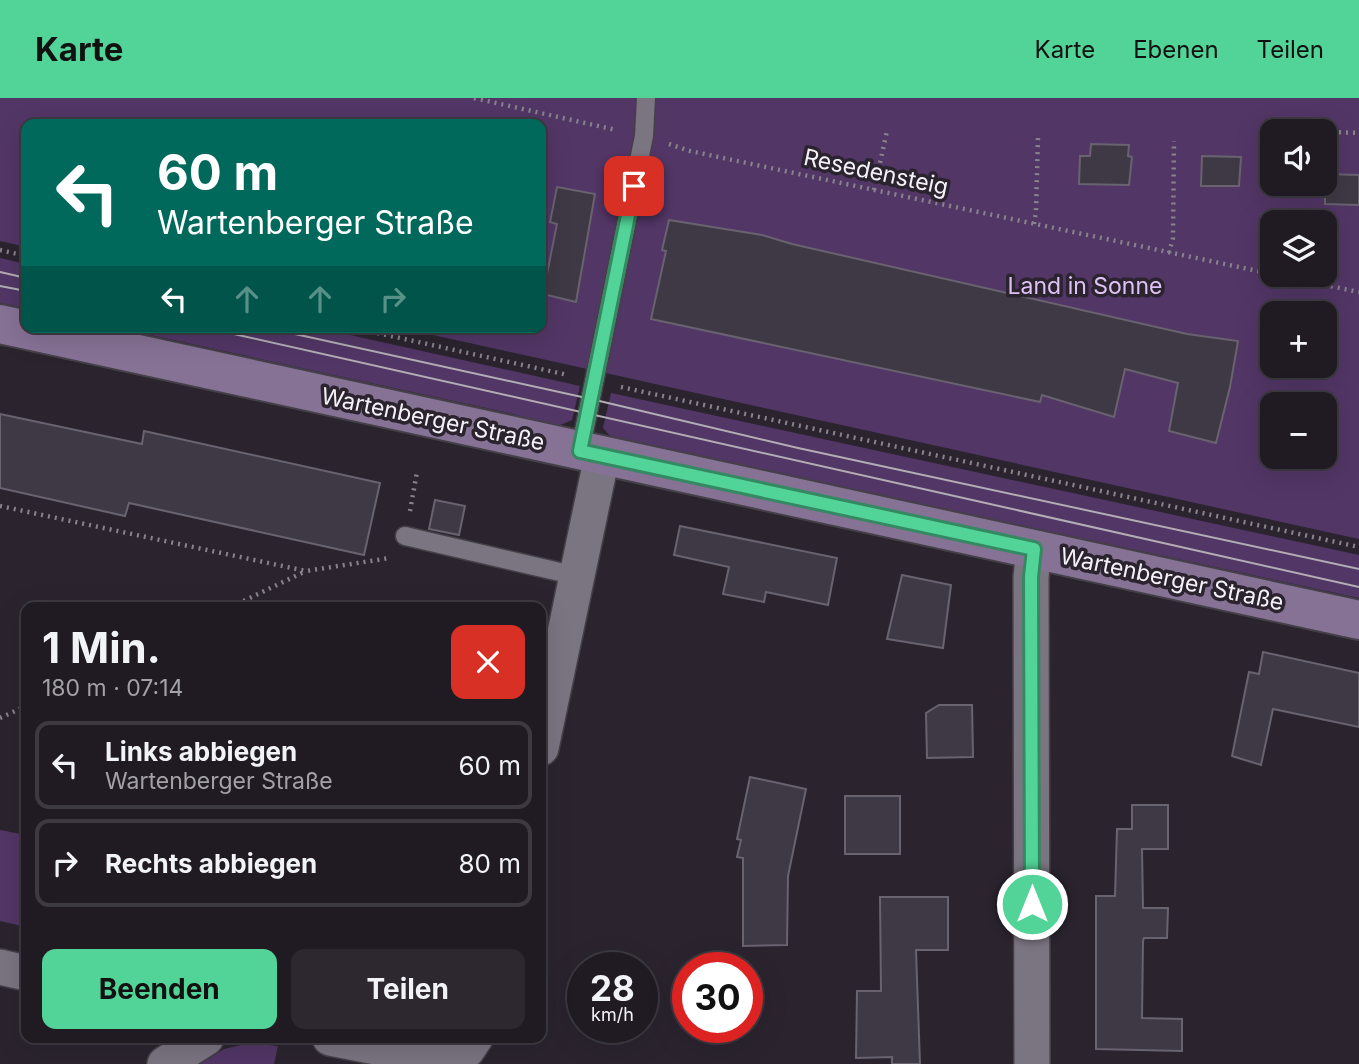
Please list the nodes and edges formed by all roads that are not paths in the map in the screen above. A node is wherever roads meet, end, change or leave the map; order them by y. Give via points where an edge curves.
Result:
1 (646, 98) edge
2 (0, 324) edge
3 (21, 329) edge
4 (41, 333) edge
5 (591, 453) junction
6 (405, 537) road end
7 (1034, 549) junction
8 (578, 576) junction
9 (1359, 620) edge
10 (546, 725) edge
11 (0, 967) edge
12 (21, 972) edge
13 (198, 1043) edge
14 (356, 1043) edge
15 (472, 1043) edge
16 (165, 1064) edge
17 (1032, 1064) edge

1 - 5 lane via 644,136 596,376
2 - 3 street, Wartenberger Straße
4 - 5 street, Wartenberger Straße
5 - 7 street, Wartenberger Straße
5 - 8 street
6 - 8 lane
7 - 9 street, Wartenberger Straße
7 - 17 street
8 - 10 street
11 - 12 street
13 - 16 street
14 - 15 street via 432,1058 467,1051

